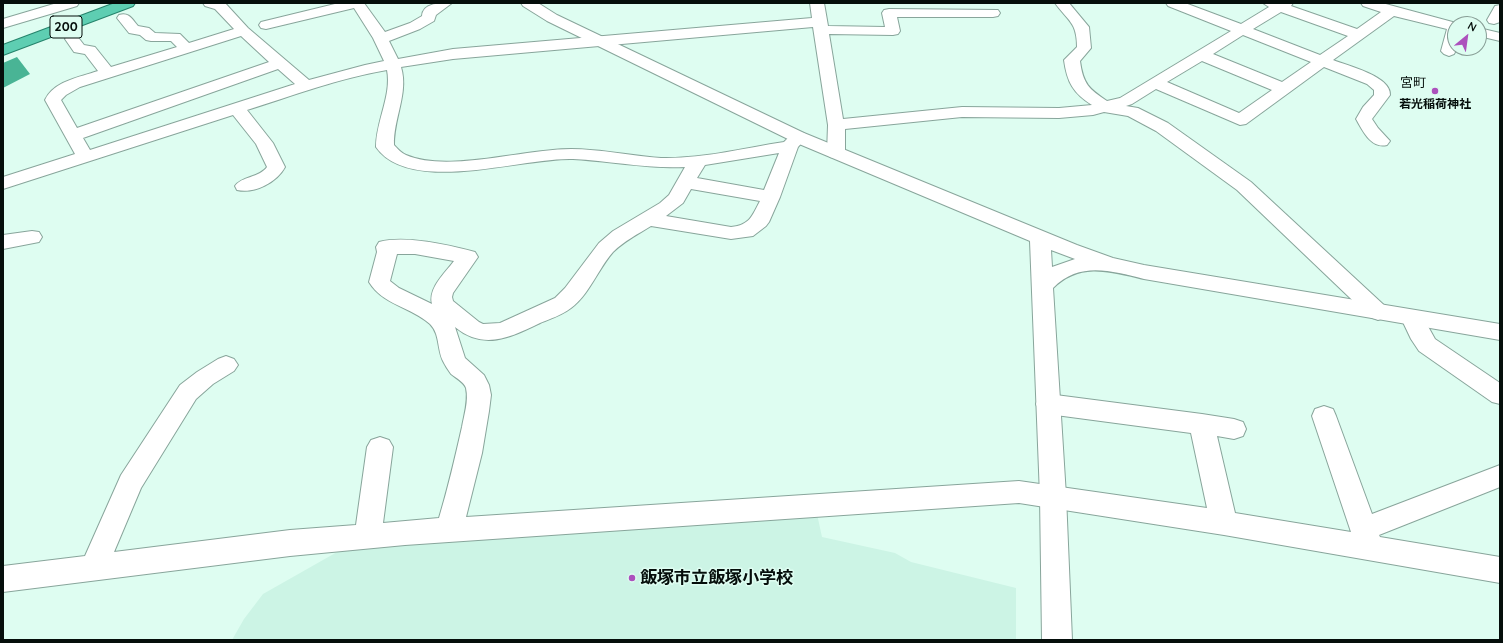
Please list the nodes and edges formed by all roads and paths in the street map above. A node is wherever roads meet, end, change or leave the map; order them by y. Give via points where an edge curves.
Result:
1 (72, 3) edge
2 (112, 3) edge
3 (128, 3) edge
4 (210, 3) edge
5 (356, 3) edge
6 (445, 3) edge
7 (528, 3) edge
8 (817, 3) edge
9 (1062, 3) edge
10 (1173, 3) edge
11 (1368, 3) edge
12 (1279, 4) edge
13 (3, 9) edge
14 (1392, 11) junction
15 (994, 13) dead end
16 (124, 18) dead end
17 (20, 19) junction
18 (3, 24) edge
19 (1447, 25) edge
20 (266, 26) dead end
21 (821, 26) junction
22 (1242, 30) junction
23 (243, 31) junction
24 (1359, 35) junction
25 (72, 39) dead end
26 (380, 39) junction
27 (598, 40) junction
28 (3, 44) edge
29 (187, 49) junction
30 (3, 50) edge
31 (1201, 55) junction
32 (1322, 60) junction
33 (281, 63) junction
34 (393, 64) junction
35 (108, 74) junction
36 (1155, 83) junction
37 (306, 86) junction
38 (1282, 88) junction
39 (236, 108) junction
40 (1107, 108) junction
41 (836, 125) junction
42 (74, 135) junction
43 (794, 141) junction
44 (1381, 141) dead end
45 (836, 153) junction
46 (86, 157) junction
47 (698, 161) junction
48 (686, 182) junction
49 (3, 183) edge
50 (244, 186) dead end
51 (771, 196) junction
52 (647, 219) junction
53 (32, 237) dead end
54 (1040, 237) junction
55 (3, 242) edge
56 (1109, 264) junction
57 (1042, 286) junction
58 (1378, 312) junction
59 (1412, 318) junction
60 (1500, 332) edge
61 (226, 365) dead end
62 (1500, 395) edge
63 (1048, 404) junction
64 (1324, 416) dead end
65 (1202, 424) junction
66 (1234, 429) dead end
67 (380, 447) dead end
68 (1500, 476) edge
69 (1052, 496) junction
70 (1224, 524) junction
71 (449, 530) junction
72 (368, 536) junction
73 (1366, 539) junction
74 (94, 566) junction
75 (1500, 570) edge
76 (3, 579) edge
77 (1056, 640) edge

1 - 17 street
2 - 28 highway, 200
3 - 30 highway, 200
4 - 23 street via 220,6
5 - 20 street
5 - 26 street
6 - 26 street via 429,12 429,18 415,26
7 - 27 street via 552,18
8 - 21 street
9 - 40 street via 1082,25 1084,48 1072,60 1079,85 1084,93
10 - 22 street
11 - 14 street
12 - 22 street
12 - 24 street
13 - 17 street
14 - 19 street
14 - 24 street
15 - 21 street via 890,13 893,31
16 - 29 street via 134,30 144,31 151,37 175,37
17 - 18 street
21 - 27 street
21 - 41 street
22 - 31 street
22 - 32 street
23 - 29 street
23 - 33 street
24 - 32 street
25 - 35 street via 79,49 90,50
26 - 34 street
27 - 34 street via 453,54
27 - 43 street
29 - 35 street
31 - 36 street
31 - 38 street
32 - 38 street
32 - 44 street via 1373,81 1381,87 1382,97 1371,107 1364,119
33 - 37 street
33 - 42 street
34 - 37 street via 353,72
34 - 47 street via 396,78 384,135 385,147 398,158 416,164 443,167 572,154 662,163
35 - 42 street via 74,84 55,96 53,100
36 - 38 street via 1240,120
36 - 40 street via 1126,101
37 - 39 street
39 - 46 street
39 - 50 street via 264,143 276,167 267,177
40 - 41 street via 1058,113 962,112
40 - 58 street via 1132,112 1162,127 1244,186
41 - 45 street
42 - 46 street
43 - 45 street
43 - 47 street
43 - 51 street
45 - 54 street
46 - 49 street
47 - 48 street
48 - 51 street
48 - 52 street via 676,199
51 - 52 street via 759,222 739,234
52 - 71 street via 606,248 563,303 503,331 482,332 470,328 443,305 443,291 468,257 415,247 386,248 379,282 387,291 425,310 446,327 454,360 462,371 476,382 479,392 466,468
53 - 55 street
54 - 56 street
54 - 57 street
56 - 57 street via 1084,263 1071,267 1056,274
56 - 58 street
57 - 63 street
58 - 59 street
59 - 60 street
59 - 62 street via 1426,345
61 - 74 street via 188,392 130,483
63 - 65 street
63 - 69 street
64 - 73 street
65 - 66 street
65 - 70 street
67 - 72 street
68 - 73 street
69 - 70 street
69 - 71 street via 1019,492
69 - 77 street
70 - 73 street
71 - 72 street
72 - 74 street
73 - 75 street
74 - 76 street

